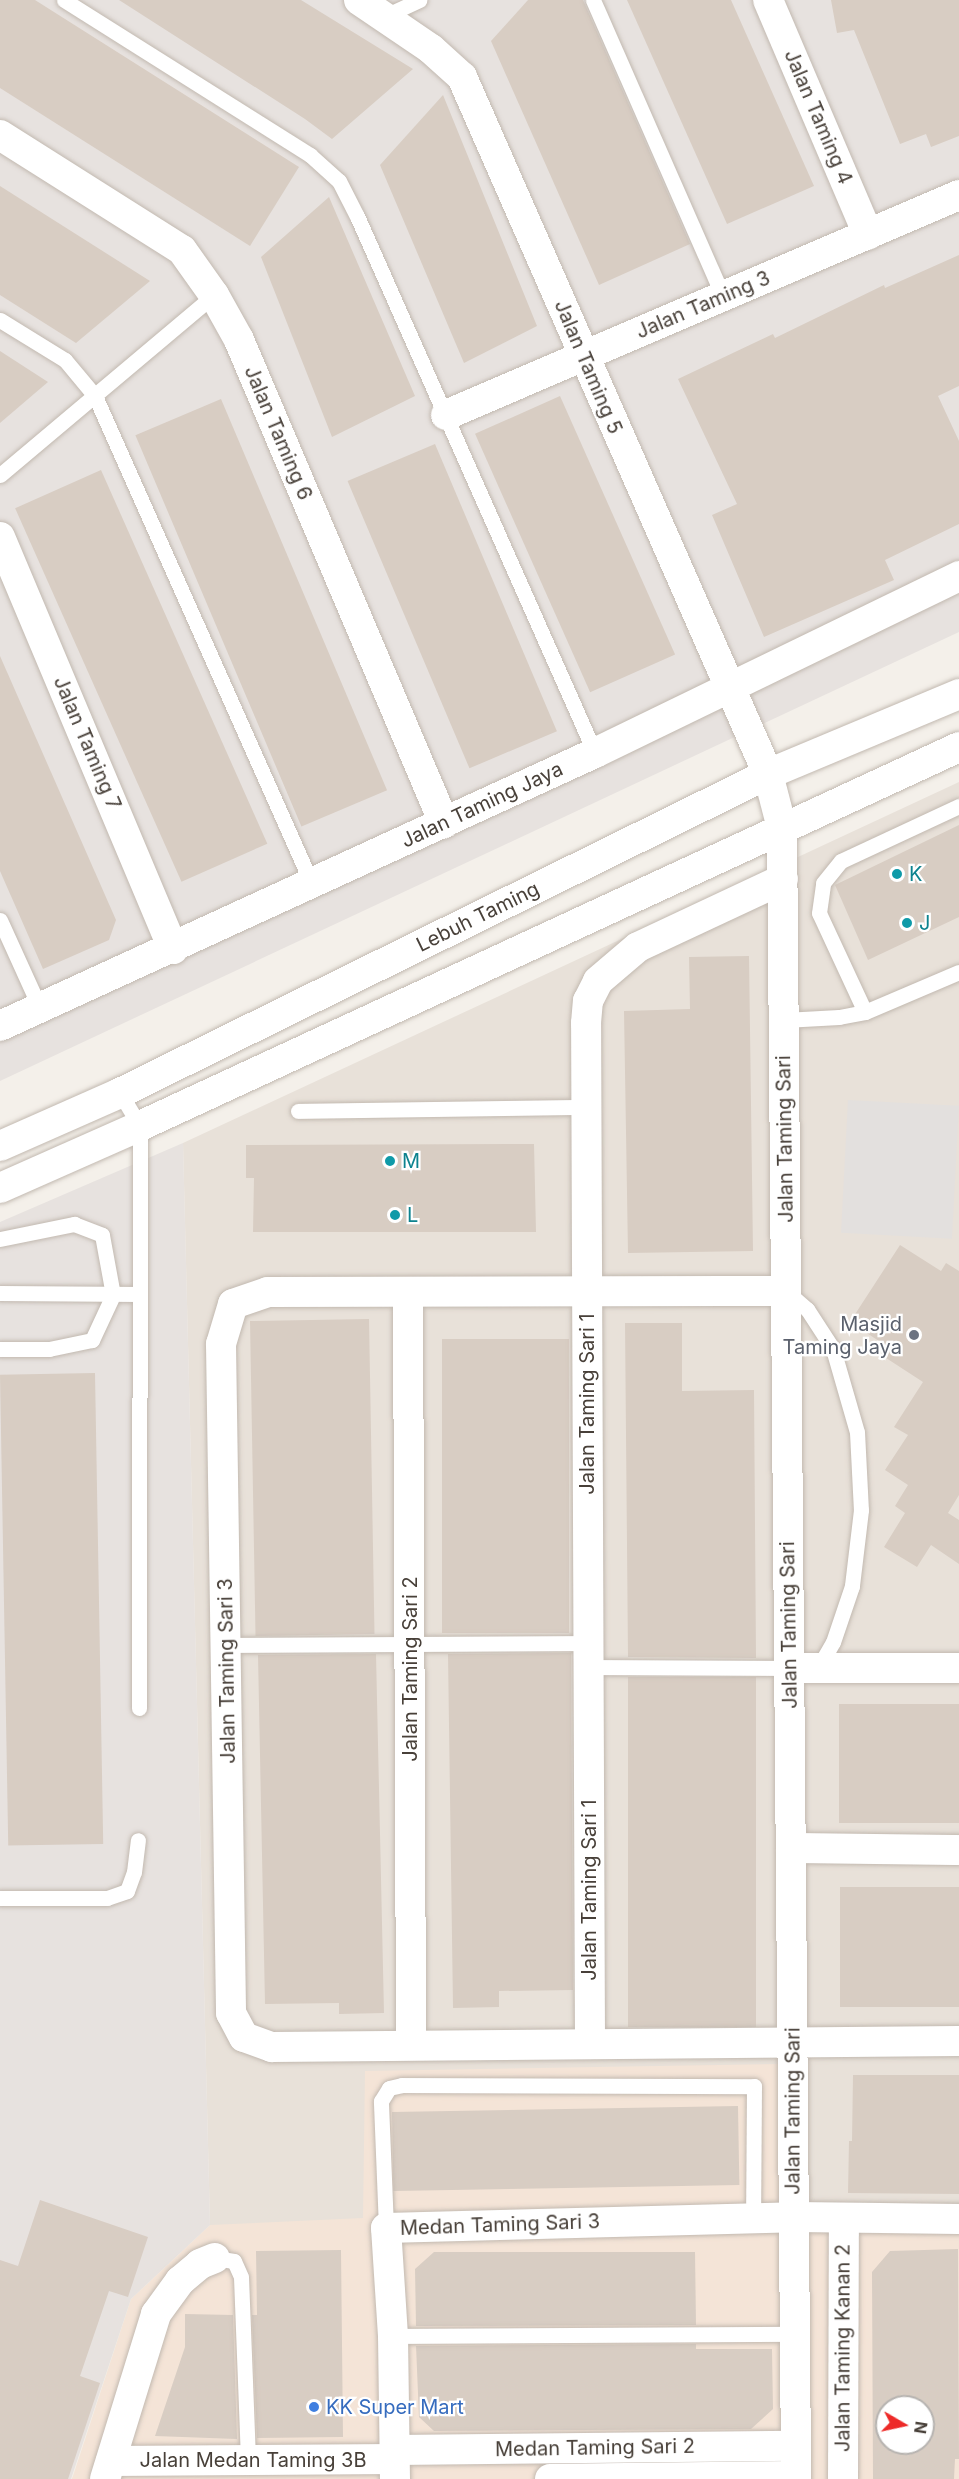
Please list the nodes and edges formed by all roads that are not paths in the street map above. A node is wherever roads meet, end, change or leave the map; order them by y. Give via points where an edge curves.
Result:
1 (64, 0) edge
2 (359, 0) edge
3 (419, 0) edge
4 (593, 0) edge
5 (768, 0) edge
6 (385, 16) junction
7 (0, 135) edge
8 (959, 195) edge
9 (868, 235) junction
10 (214, 295) junction
11 (723, 296) junction
12 (0, 320) edge
13 (584, 357) junction
14 (95, 396) junction
15 (446, 415) junction
16 (0, 475) edge
17 (0, 537) edge
18 (959, 576) edge
19 (728, 689) junction
20 (959, 694) edge
21 (959, 747) edge
22 (595, 753) junction
23 (768, 774) junction
24 (959, 806) edge
25 (444, 823) junction
26 (782, 828) junction
27 (783, 879) junction
28 (312, 884) junction
29 (0, 920) edge
30 (173, 949) junction
31 (959, 972) edge
32 (40, 1008) junction
33 (865, 1012) junction
34 (784, 1020) junction
35 (0, 1026) edge
36 (120, 1093) junction
37 (586, 1107) junction
38 (298, 1111) dead end
39 (140, 1126) junction
40 (0, 1146) edge
41 (0, 1188) edge
42 (0, 1239) edge
43 (786, 1291) junction
44 (587, 1292) junction
45 (0, 1293) edge
46 (408, 1293) junction
47 (140, 1294) junction
48 (113, 1295) junction
49 (0, 1349) edge
50 (410, 1644) junction
51 (227, 1645) junction
52 (589, 1655) junction
53 (804, 1668) junction
54 (959, 1668) edge
55 (139, 1708) dead end
56 (138, 1840) dead end
57 (791, 1848) junction
58 (959, 1850) edge
59 (0, 1898) edge
60 (959, 2041) edge
61 (590, 2042) junction
62 (793, 2042) junction
63 (411, 2045) junction
64 (794, 2217) junction
65 (753, 2218) junction
66 (844, 2218) junction
67 (959, 2219) edge
68 (386, 2228) junction
69 (215, 2258) joint
70 (795, 2334) junction
71 (393, 2336) junction
72 (795, 2446) junction
73 (248, 2460) junction
74 (395, 2463) edge
75 (108, 2470) edge
76 (796, 2477) edge
77 (550, 2479) edge
78 (843, 2479) edge

1 - 15 lane via 310,155 339,181
2 - 6 street, Jalan Taming 5
3 - 6 lane
4 - 11 lane
5 - 9 street, Jalan Taming 4
6 - 13 street, Jalan Taming 5 via 462,77
7 - 10 street, Jalan Taming 6 via 182,250
8 - 9 street, Jalan Taming 3
9 - 11 street, Jalan Taming 3
10 - 14 lane
10 - 25 street, Jalan Taming 6 via 239,340
11 - 13 street, Jalan Taming 3
12 - 14 lane via 64,360
13 - 15 street, Jalan Taming 3
13 - 19 street, Jalan Taming 5
14 - 16 lane
14 - 28 lane
15 - 22 lane
17 - 30 street, Jalan Taming 7
18 - 19 street, Jalan Taming Jaya
19 - 22 street, Jalan Taming Jaya
19 - 23 street, Jalan Taming 5
20 - 23 street, Lebuh Taming
21 - 26 street
22 - 25 street, Jalan Taming Jaya
23 - 26 street, Jalan Taming Sari
23 - 36 street, Lebuh Taming
24 - 33 lane via 841,861 823,883 819,913
25 - 28 street, Jalan Taming Jaya
26 - 27 street, Jalan Taming Sari
26 - 39 street
27 - 34 street, Jalan Taming Sari
27 - 37 street, Jalan Taming Sari 1 via 638,946 598,981 588,1001
28 - 30 street, Jalan Taming Jaya
29 - 32 lane
30 - 32 street, Jalan Taming Jaya
31 - 33 lane
32 - 35 street, Jalan Taming Jaya
33 - 34 lane
34 - 43 street, Jalan Taming Sari
36 - 39 lane
36 - 40 street, Lebuh Taming
37 - 38 lane
37 - 44 street, Jalan Taming Sari 1
39 - 41 street
39 - 47 lane
42 - 48 lane via 74,1224 102,1235
43 - 44 street
43 - 53 street, Jalan Taming Sari
43 - 53 lane via 807,1309 833,1348 857,1432 861,1510 852,1586 833,1642
44 - 46 street
44 - 52 street, Jalan Taming Sari 1
45 - 48 lane
46 - 50 street, Jalan Taming Sari 2
46 - 51 street, Jalan Taming Sari 3 via 268,1292 233,1304 221,1344
47 - 48 lane
47 - 55 lane
48 - 49 lane via 92,1340 49,1349
50 - 51 lane
50 - 52 lane
50 - 63 street, Jalan Taming Sari 2
51 - 63 street, Jalan Taming Sari 3 via 231,2013 244,2037 272,2047
52 - 53 lane
52 - 61 street, Jalan Taming Sari 1
53 - 54 street
53 - 57 street, Jalan Taming Sari
56 - 59 lane via 127,1891 107,1898
57 - 58 street
57 - 62 street, Jalan Taming Sari
60 - 62 street
61 - 62 street
61 - 63 street
62 - 64 street, Jalan Taming Sari
64 - 65 street, Medan Taming Sari 3
64 - 66 street, Medan Taming Sari 3
64 - 70 street, Jalan Taming Sari
65 - 68 street, Medan Taming Sari 3
65 - 68 lane via 754,2086 402,2085 389,2088 381,2101
66 - 67 street, Medan Taming Sari 3
66 - 78 street, Jalan Taming Kanan 2
68 - 71 street, Medan Taming Sari 3
69 - 73 lane via 234,2261 241,2277
69 - 75 street via 200,2264 180,2281 156,2314
70 - 71 lane
70 - 72 street, Jalan Taming Sari
71 - 74 street, Medan Taming Sari 3
72 - 74 street, Medan Taming Sari 2
72 - 76 street, Jalan Taming Sari
73 - 74 street, Jalan Medan Taming 3B
73 - 75 street, Jalan Medan Taming 3B
76 - 77 street, Medan Taming Sari 2

